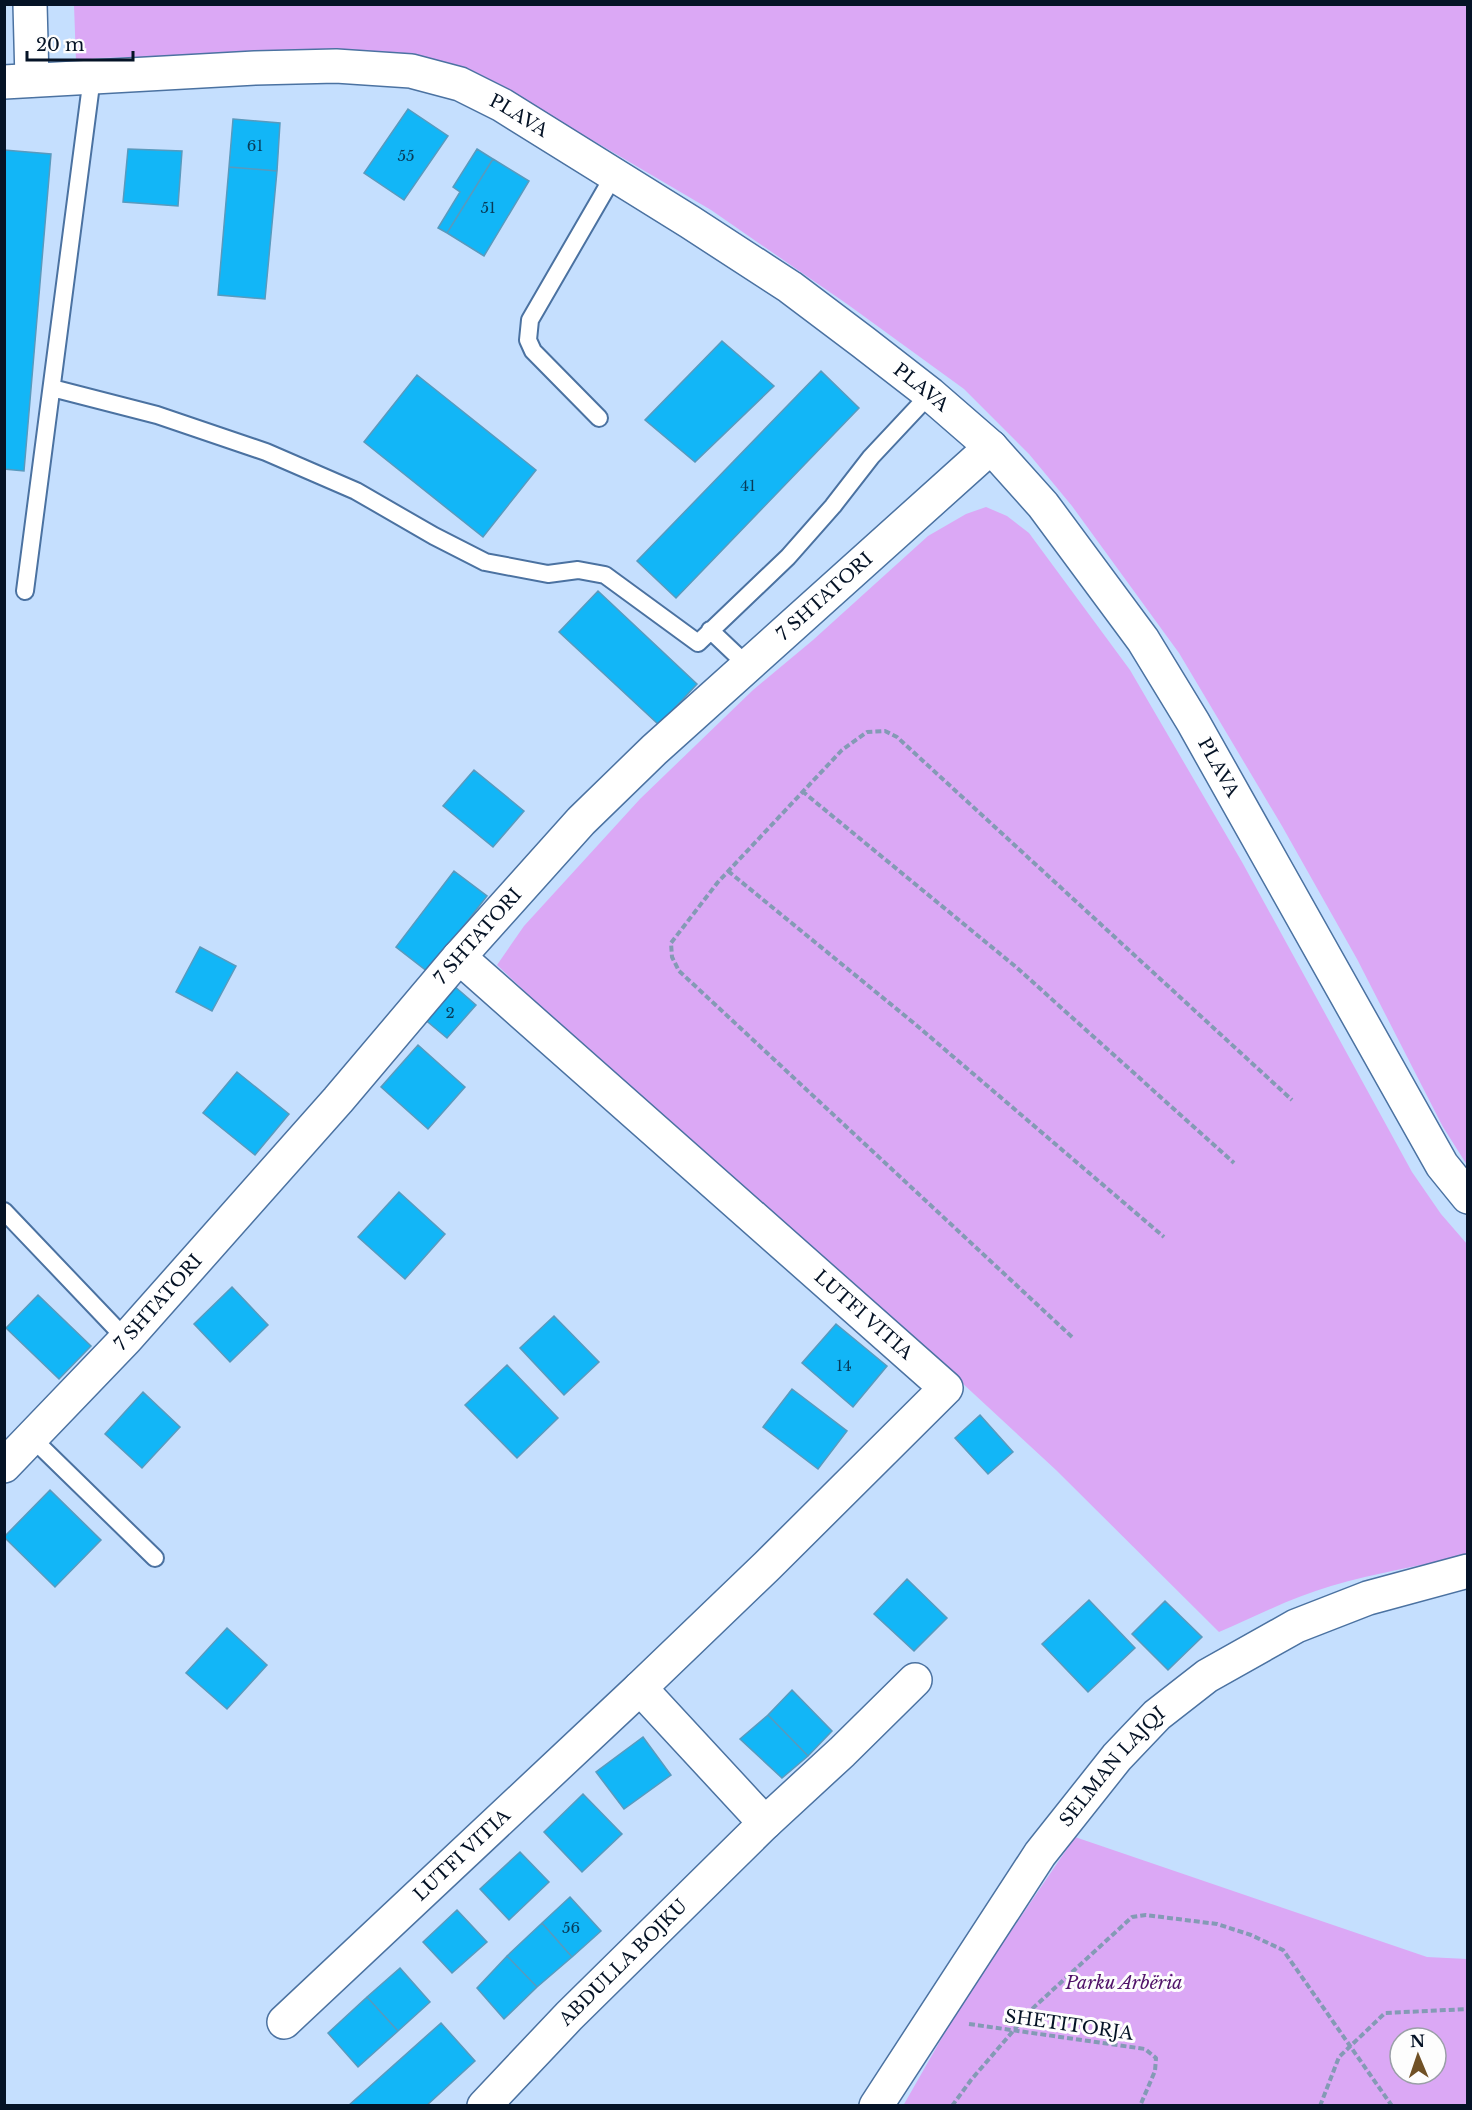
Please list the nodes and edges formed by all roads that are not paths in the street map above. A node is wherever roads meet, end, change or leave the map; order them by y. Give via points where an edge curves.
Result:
1 (30, 4) edge
2 (92, 76) junction
3 (18, 81) edge
4 (614, 175) junction
5 (52, 388) junction
6 (930, 394) junction
7 (599, 418) dead end
8 (991, 447) junction
9 (26, 591) dead end
10 (710, 630) junction
11 (748, 666) junction
12 (459, 957) junction
13 (1467, 1197) edge
14 (4, 1211) edge
15 (126, 1339) junction
16 (32, 1438) junction
17 (4, 1466) edge
18 (155, 1558) dead end
19 (1467, 1571) edge
20 (915, 1680) dead end
21 (640, 1688) junction
22 (765, 1823) junction
23 (284, 2022) dead end
24 (484, 2106) edge
25 (876, 2106) edge

1 - 3 street
2 - 3 street, PLAVA
2 - 4 street, PLAVA via 336,66 411,71 460,84 502,105
2 - 5 lane
4 - 6 street, PLAVA via 790,287
4 - 7 lane via 530,321 528,340 533,351
5 - 9 lane
5 - 10 lane via 157,415 266,452 356,491 485,562 549,574 578,570 605,575 698,643
6 - 8 street, PLAVA
6 - 10 lane via 788,556
8 - 11 street, 7 SHTATORI
8 - 13 street, PLAVA via 1043,505 1143,640 1199,732 1442,1165
10 - 11 lane
11 - 12 street, 7 SHTATORI via 581,821
12 - 15 street, 7 SHTATORI
12 - 21 street, LUTFI VITIA via 946,1388
14 - 15 lane
15 - 16 street, 7 SHTATORI
16 - 17 street, 7 SHTATORI
16 - 18 lane
19 - 25 street, SELMAN LAJQI via 1368,1598 1296,1626 1207,1676 1157,1715 1117,1757 1040,1854
20 - 22 street
21 - 22 street
21 - 23 street, LUTFI VITIA
22 - 24 street, ABDULLA BOJKU via 569,2016

